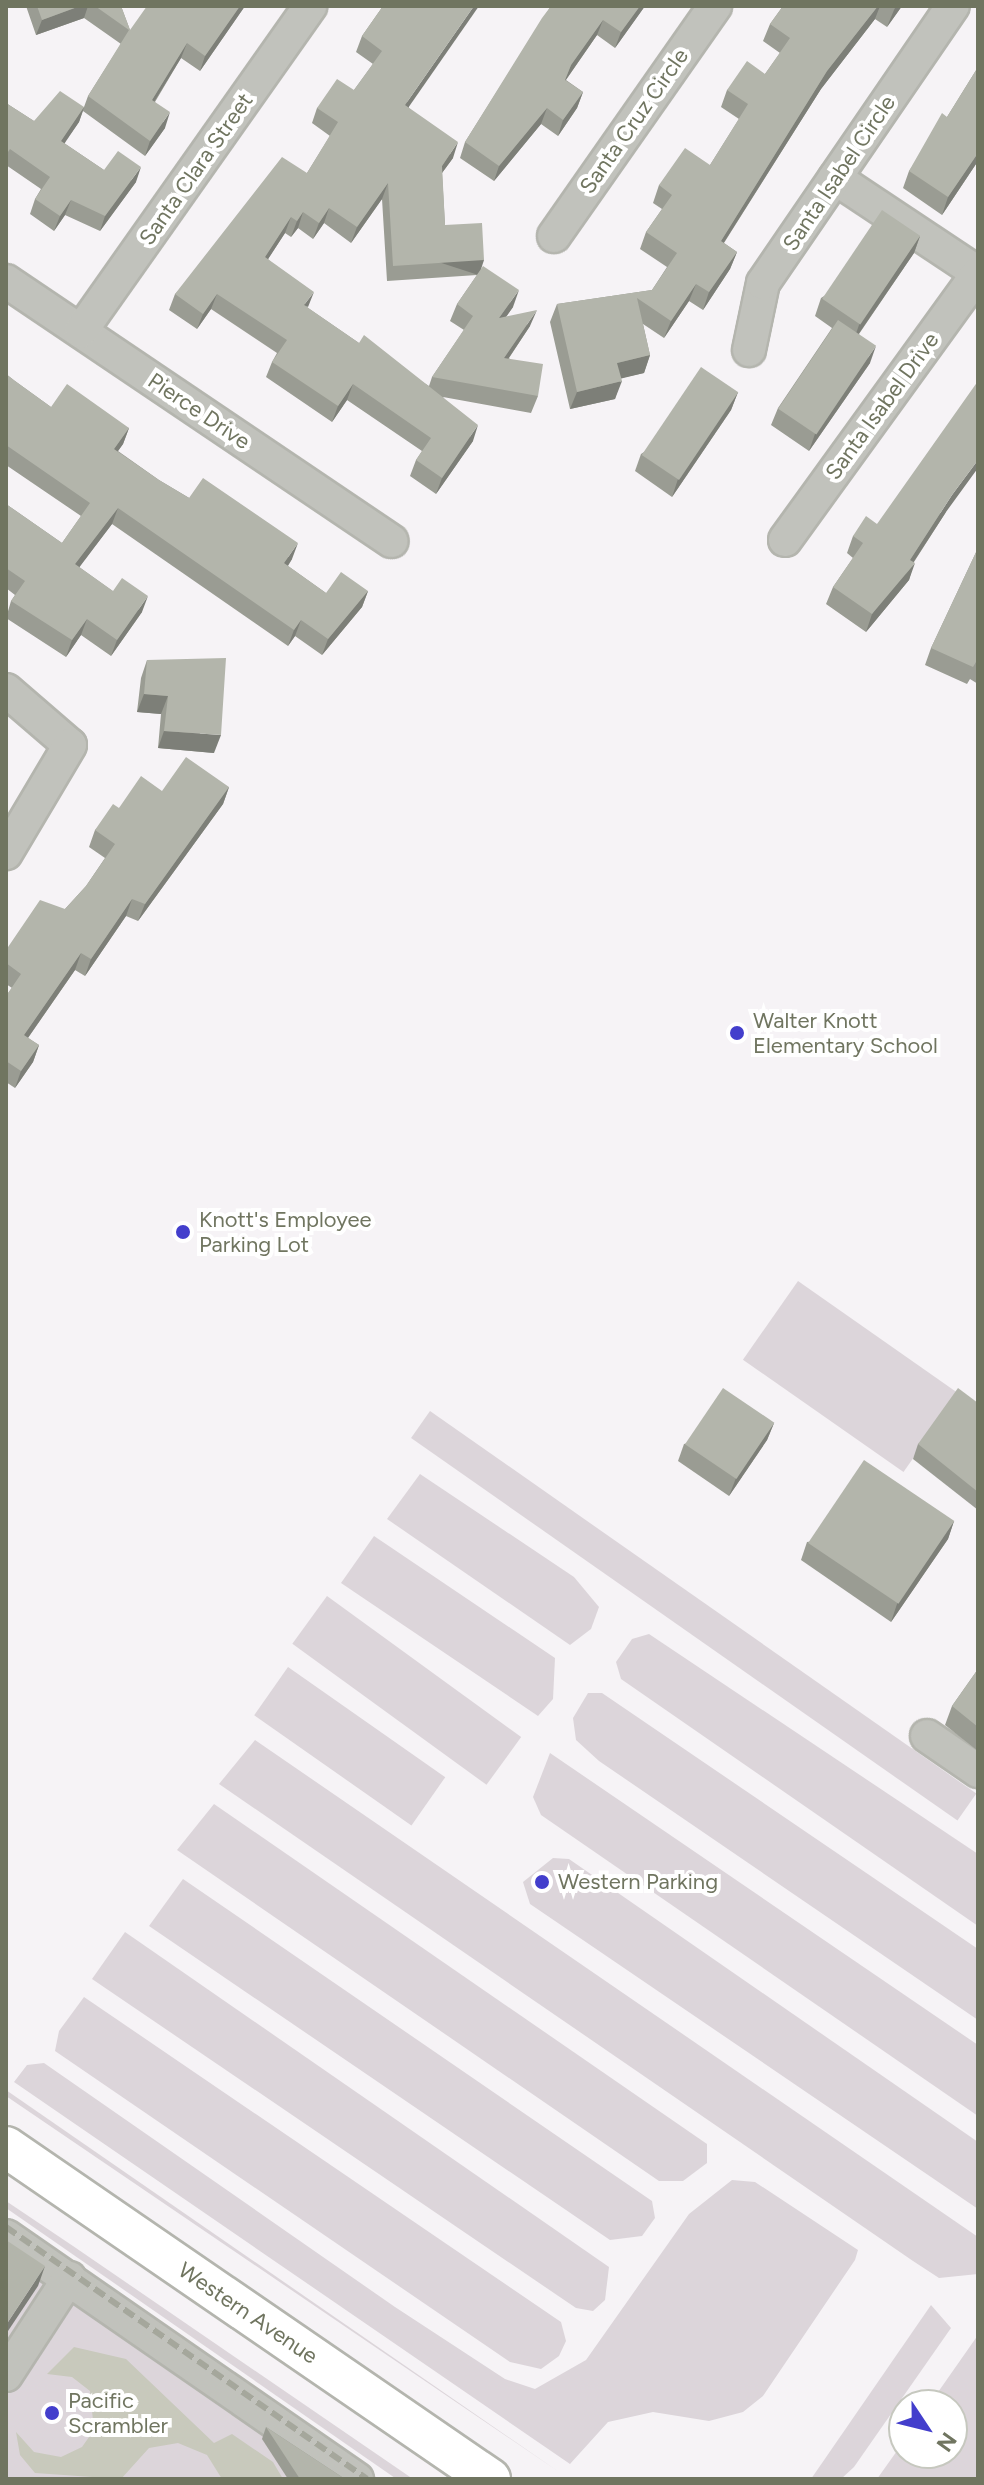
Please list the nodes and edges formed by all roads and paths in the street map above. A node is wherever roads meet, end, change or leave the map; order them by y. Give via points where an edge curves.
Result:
1 (310, 6) edge
2 (715, 6) edge
3 (953, 6) edge
4 (835, 178) junction
5 (554, 236) dead end
6 (978, 273) edge
7 (6, 281) edge
8 (81, 331) junction
9 (749, 350) dead end
10 (785, 540) dead end
11 (391, 541) dead end
12 (6, 690) edge
13 (6, 853) edge
14 (927, 1736) dead end
15 (978, 1771) edge
16 (6, 2147) edge
17 (6, 2236) edge
18 (69, 2278) junction
19 (6, 2375) edge
20 (357, 2479) edge
21 (490, 2479) edge

1 - 8 street, Santa Clara Street
2 - 5 street, Santa Cruz Circle
3 - 4 street, Santa Isabel Circle
4 - 6 street
4 - 9 street, Santa Isabel Circle via 763,283
6 - 10 street, Santa Isabel Drive
7 - 8 street, Pierce Drive
8 - 11 street, Pierce Drive
12 - 13 street via 70,745
14 - 15 street
16 - 21 main road, Western Avenue
17 - 18 street
18 - 19 street
18 - 20 street

